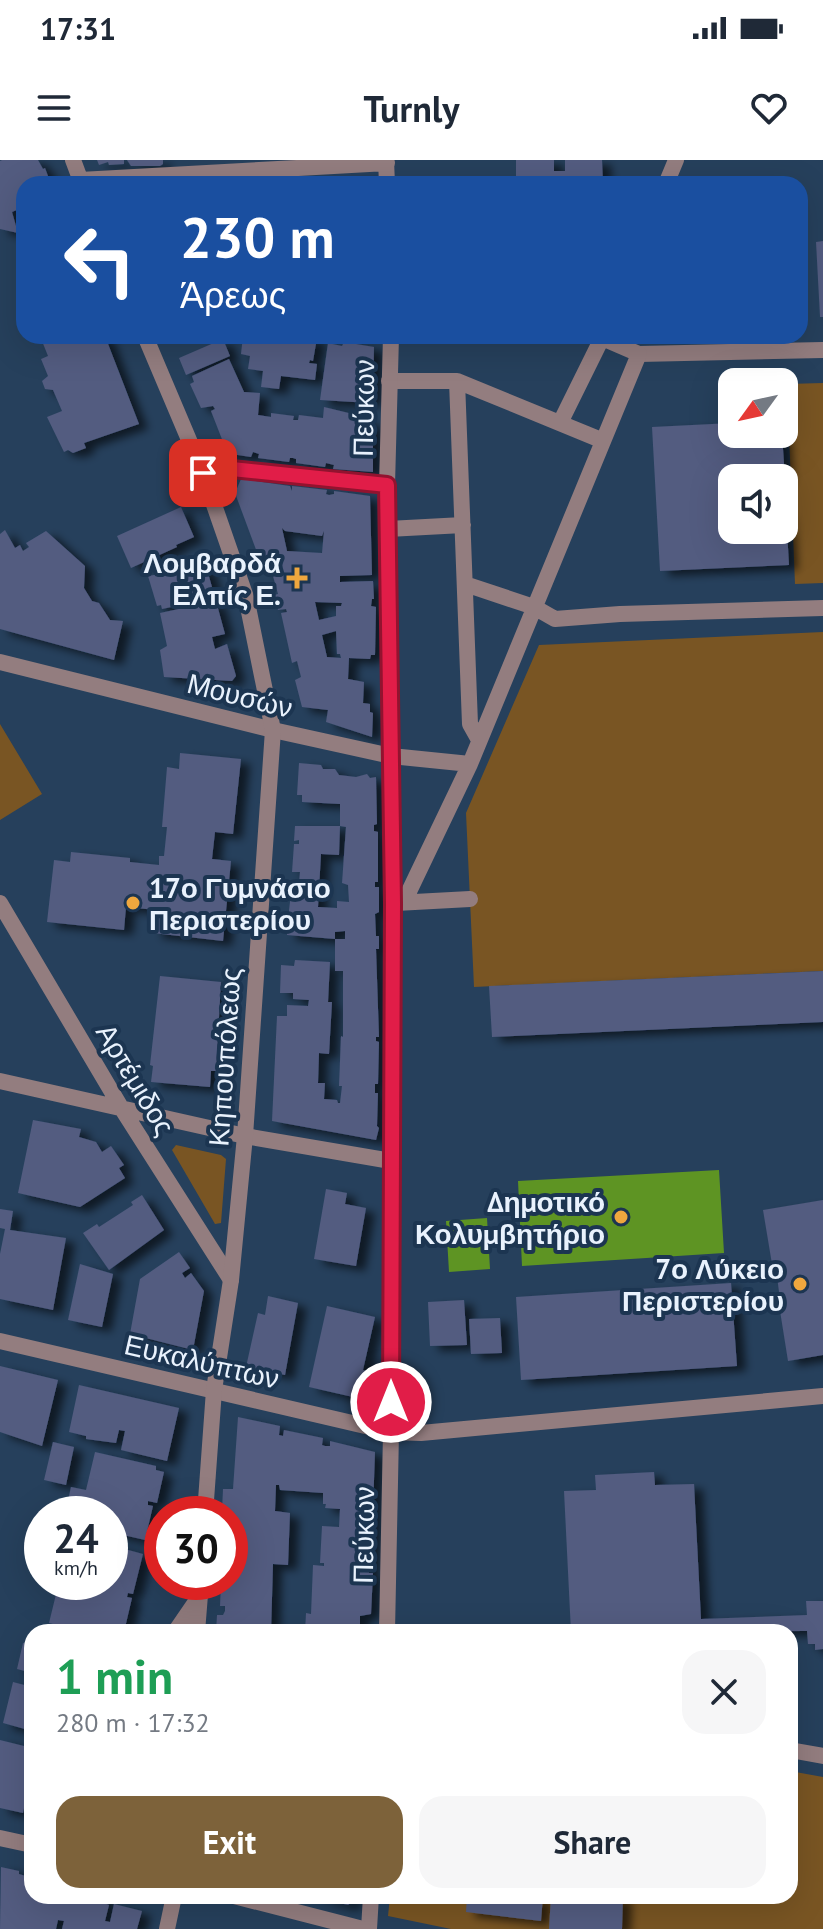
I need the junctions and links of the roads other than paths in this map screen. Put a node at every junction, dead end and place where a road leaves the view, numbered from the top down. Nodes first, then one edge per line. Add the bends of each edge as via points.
1 (386, 162) edge
2 (172, 176) edge
3 (148, 344) edge
4 (389, 344) edge
5 (599, 344) edge
6 (617, 344) edge
7 (823, 350) edge
8 (639, 354) junction
9 (389, 381) junction
10 (457, 381) junction
11 (560, 423) junction
12 (601, 440) junction
13 (203, 473) junction
14 (387, 485) junction
15 (463, 525) junction
16 (388, 529) junction
17 (465, 584) junction
18 (534, 607) junction
19 (823, 608) edge
20 (0, 662) edge
21 (273, 730) junction
22 (479, 740) junction
23 (391, 756) junction
24 (470, 764) junction
25 (470, 899) dead end
26 (0, 903) edge
27 (398, 903) junction
28 (0, 1081) edge
29 (122, 1109) junction
30 (245, 1136) junction
31 (391, 1161) junction
32 (231, 1280) junction
33 (0, 1341) edge
34 (214, 1390) junction
35 (823, 1396) edge
36 (391, 1432) junction
37 (206, 1496) edge
38 (194, 1600) edge
39 (199, 1600) edge
40 (180, 1624) edge
41 (198, 1624) edge
42 (387, 1624) edge
43 (798, 1751) edge
44 (823, 1756) edge
45 (0, 1838) edge
46 (24, 1843) edge
47 (172, 1904) edge
48 (265, 1904) edge
49 (371, 1904) edge
50 (167, 1929) edge
51 (363, 1929) edge
52 (369, 1929) edge

1 - 2 street
3 - 13 street, Κηπουπόλεως
4 - 9 street, Πεύκων
5 - 11 street
6 - 8 street
7 - 8 street
8 - 12 street
9 - 10 street
9 - 14 street, Πεύκων
10 - 11 street
10 - 15 street
11 - 12 street
12 - 18 street
13 - 14 street via 232,469
13 - 21 street, Κηπουπόλεως via 246,597
14 - 16 street, Πεύκων
15 - 16 street
15 - 17 street
16 - 23 street, Πεύκων
17 - 18 street
17 - 22 street via 470,724
18 - 19 street via 555,619
18 - 22 street
20 - 21 street, Μουσών
21 - 23 street, Μουσών
21 - 30 street, Κηπουπόλεως
22 - 24 street
23 - 24 street, Μουσών
23 - 27 street, Πεύκων
24 - 27 street
25 - 27 street
26 - 29 street, Αρτέμιδος
27 - 31 street, Πεύκων
28 - 29 street
29 - 30 street
29 - 32 street, Αρτέμιδος
30 - 31 street
30 - 32 street, Κηπουπόλεως
31 - 36 street, Πεύκων
32 - 34 street, Κηπουπόλεως
33 - 34 street, Ευκαλύπτων
34 - 36 street, Ευκαλύπτων
34 - 37 street, Κηπουπόλεως
35 - 36 street, Ευκαλύπτων
36 - 42 street, Πεύκων
38 - 40 street
39 - 41 street
43 - 44 street
45 - 46 street
47 - 50 street
48 - 51 street
49 - 52 street

